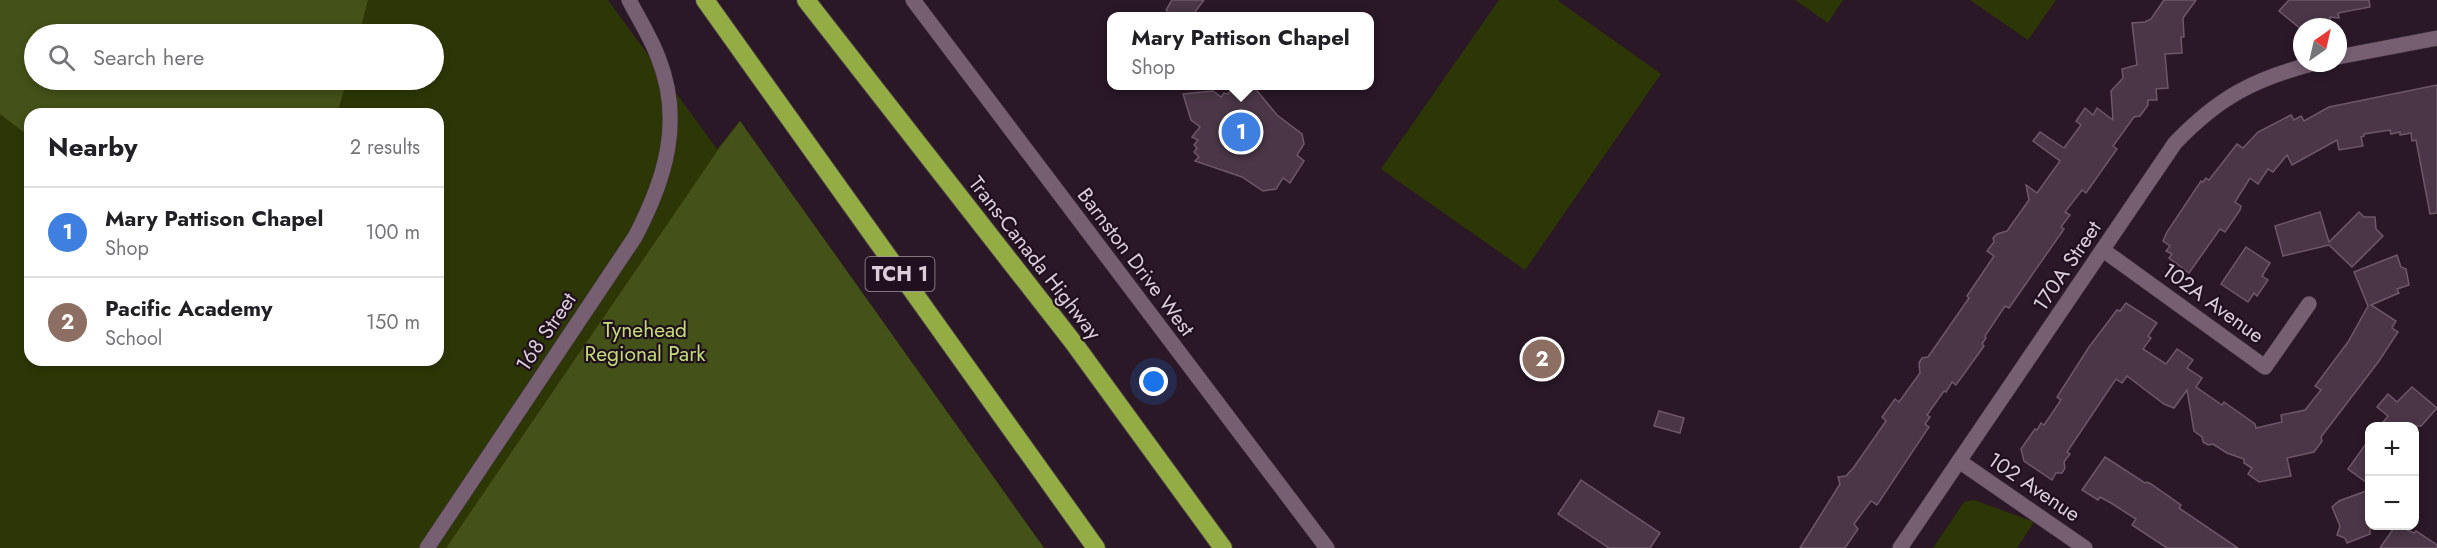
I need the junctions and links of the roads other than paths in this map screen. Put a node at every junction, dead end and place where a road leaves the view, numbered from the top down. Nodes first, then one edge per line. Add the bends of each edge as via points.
1 (630, 0) edge
2 (705, 0) edge
3 (806, 0) edge
4 (913, 0) edge
5 (2437, 38) edge
6 (2347, 55) edge
7 (2293, 69) edge
8 (2103, 250) junction
9 (2309, 304) dead end
10 (1959, 461) junction
11 (427, 548) edge
12 (1096, 548) edge
13 (1223, 548) edge
14 (1327, 548) edge
15 (1900, 548) edge
16 (2085, 548) edge

1 - 11 street, 168 Street via 659,58 669,95 671,126 654,201 635,237
2 - 12 highway, TCH 1
3 - 13 highway, Trans-Canada Highway via 1065,333
4 - 14 street, Barnston Drive West
5 - 6 street
7 - 8 street, 170A Street via 2248,85 2218,102 2191,126 2175,143
8 - 9 street, 102A Avenue via 2265,367
8 - 10 street, 170A Street
10 - 15 street, 170A Street
10 - 16 street, 102 Avenue

